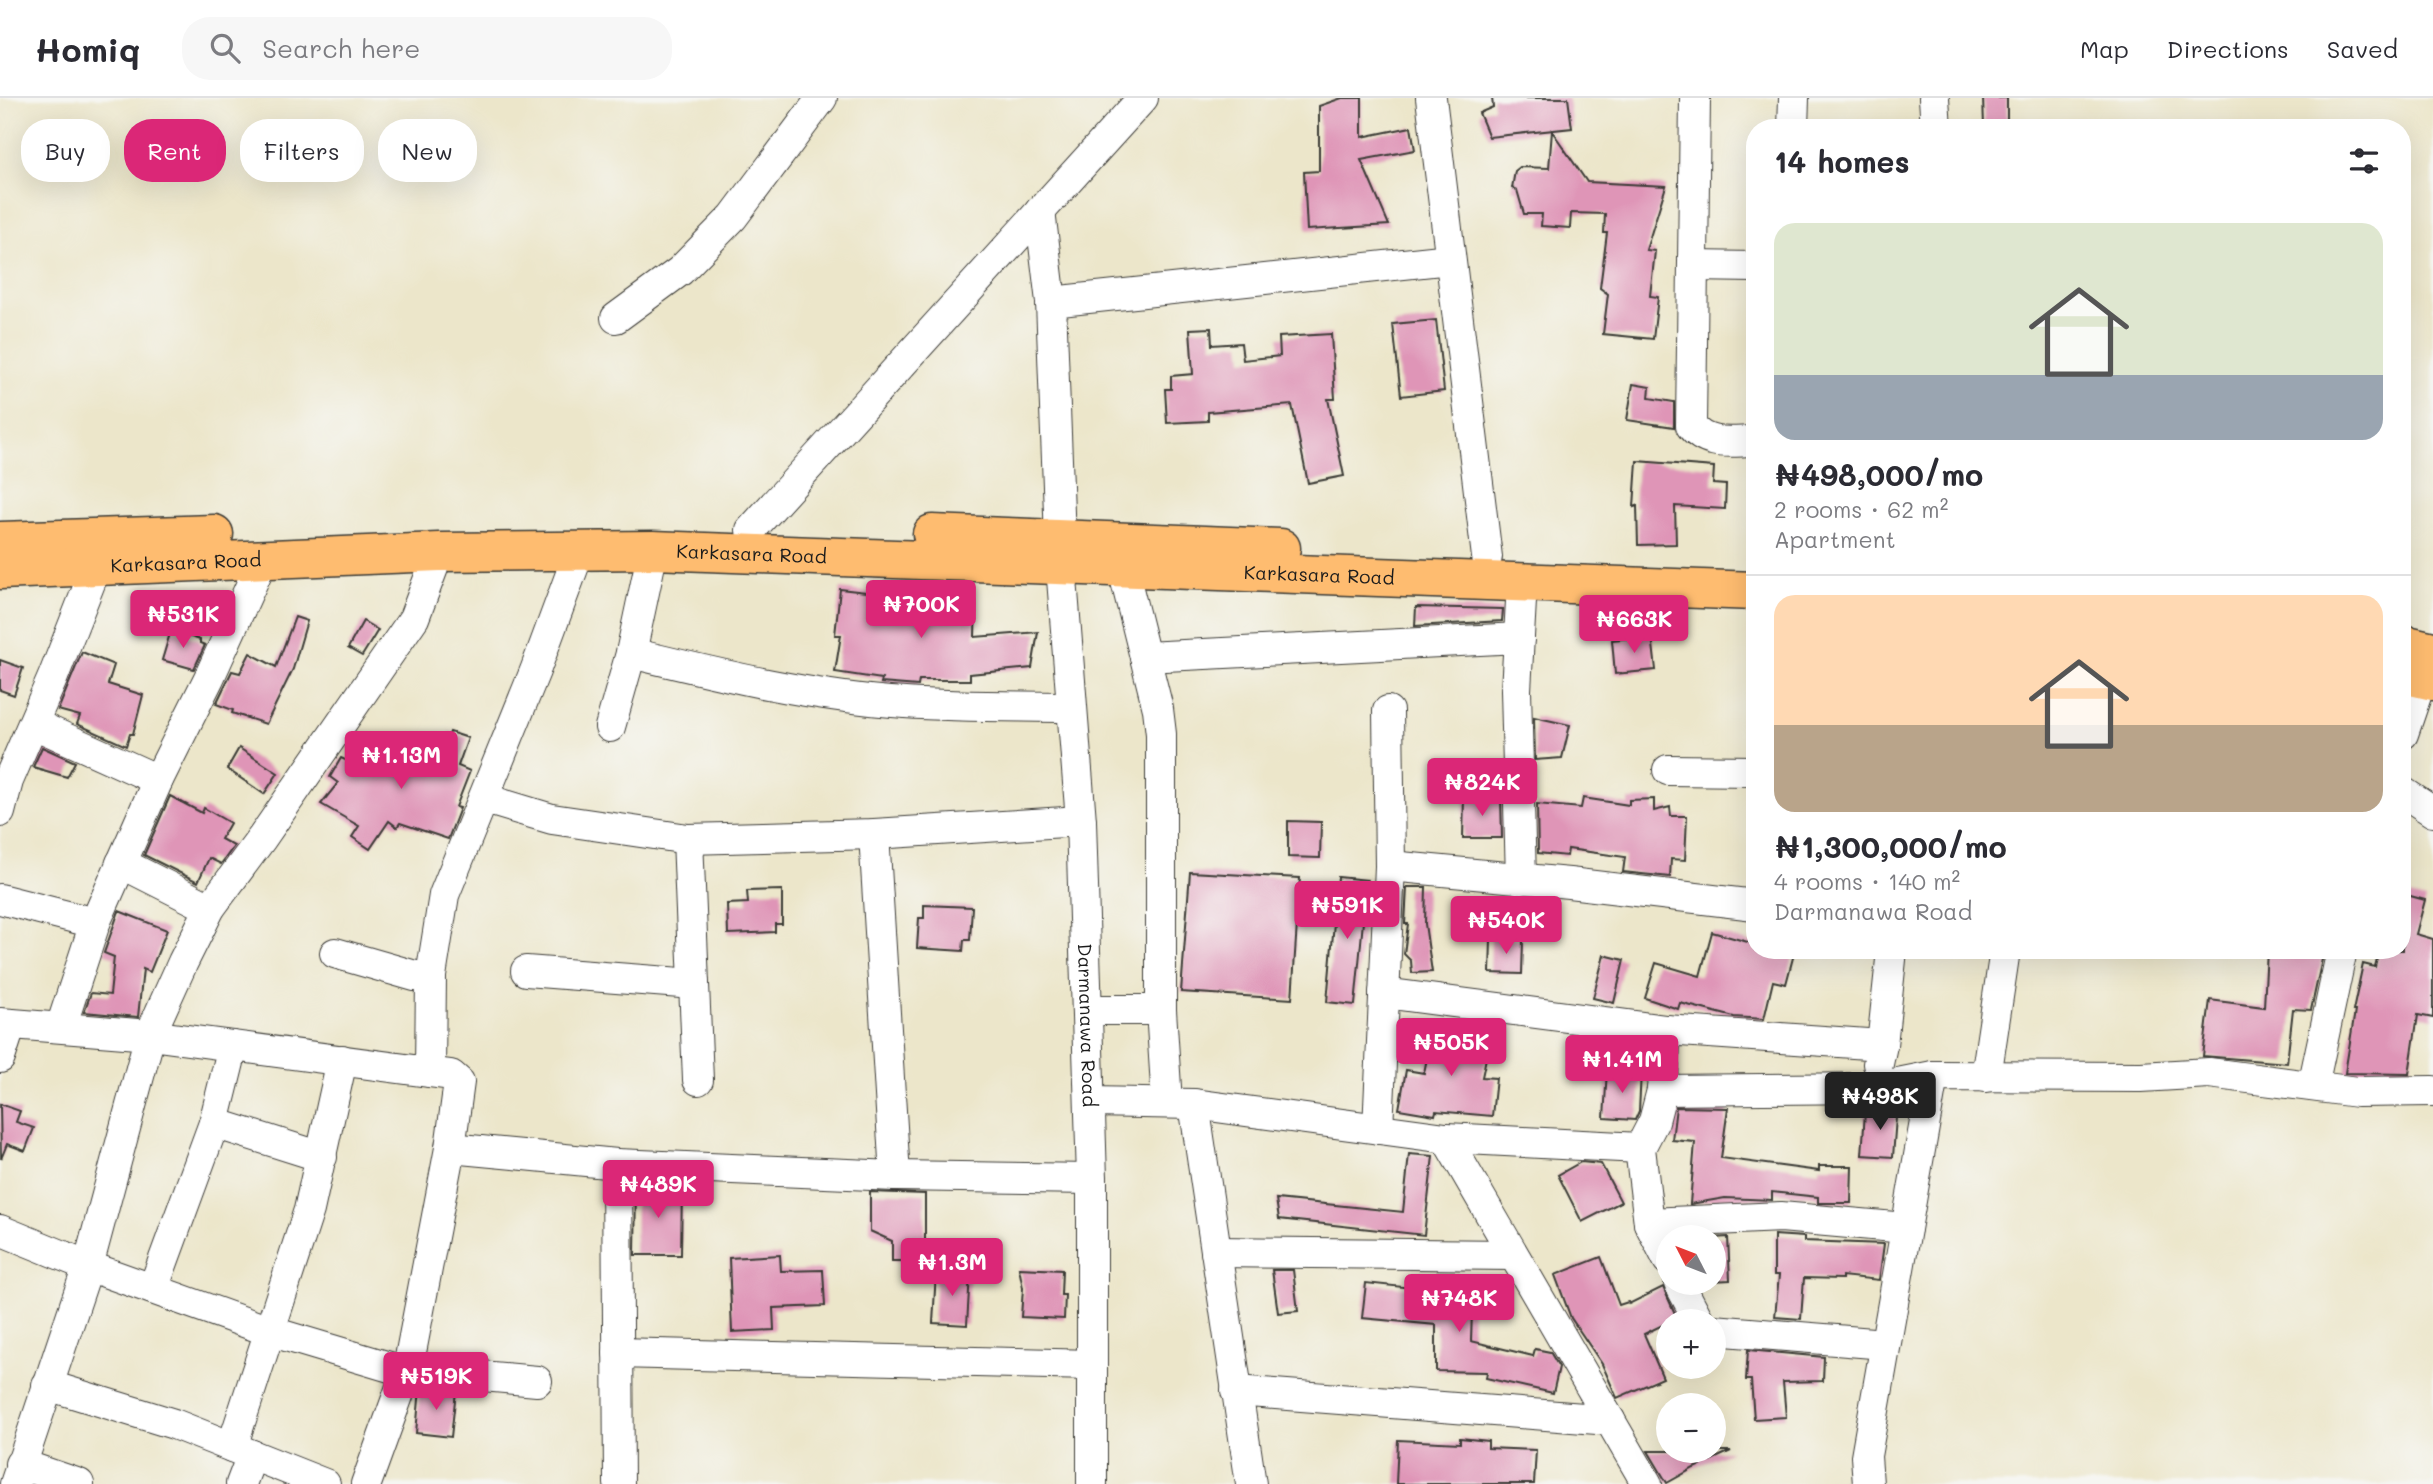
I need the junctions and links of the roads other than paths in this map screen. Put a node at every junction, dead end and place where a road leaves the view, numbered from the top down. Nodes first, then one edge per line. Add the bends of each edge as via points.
1 (822, 98) edge
2 (1143, 98) edge
3 (1431, 98) edge
4 (1695, 98) edge
5 (1794, 98) edge
6 (1934, 98) edge
7 (1793, 119) edge
8 (1935, 119) edge
9 (1040, 211) junction
10 (1450, 259) junction
11 (1693, 266) junction
12 (1746, 267) edge
13 (1051, 302) junction
14 (616, 318) dead end
15 (1746, 441) edge
16 (751, 530) junction
17 (0, 541) edge
18 (653, 550) junction
19 (439, 552) junction
20 (579, 552) junction
21 (1060, 552) junction
22 (1487, 557) junction
23 (263, 558) junction
24 (97, 565) junction
25 (1746, 566) edge
26 (1123, 569) junction
27 (0, 570) edge
28 (1522, 583) junction
29 (1746, 591) edge
30 (1519, 638) junction
31 (631, 653) junction
32 (2411, 655) edge
33 (1145, 657) junction
34 (2423, 671) edge
35 (1071, 707) junction
36 (2411, 709) edge
37 (1388, 712) dead end
38 (34, 724) junction
39 (610, 727) dead end
40 (1668, 770) dead end
41 (1746, 771) edge
42 (158, 780) junction
43 (2411, 797) edge
44 (485, 799) junction
45 (0, 812) edge
46 (2433, 812) edge
47 (1081, 821) junction
48 (874, 834) junction
49 (688, 839) junction
50 (121, 863) junction
51 (1390, 866) junction
52 (1521, 880) junction
53 (0, 899) edge
54 (1746, 904) edge
55 (210, 908) junction
56 (95, 923) junction
57 (335, 953) dead end
58 (1891, 959) edge
59 (2003, 959) edge
60 (2340, 959) edge
61 (526, 971) dead end
62 (432, 976) junction
63 (694, 984) junction
64 (1384, 993) junction
65 (1088, 1010) junction
66 (1161, 1010) junction
67 (6, 1024) edge
68 (61, 1027) junction
69 (1666, 1030) junction
70 (150, 1035) junction
71 (1882, 1045) junction
72 (233, 1046) junction
73 (0, 1058) edge
74 (342, 1060) junction
75 (430, 1072) junction
76 (1933, 1076) junction
77 (1986, 1077) junction
78 (698, 1080) dead end
79 (2313, 1086) junction
80 (1873, 1088) junction
81 (1662, 1090) junction
82 (2433, 1091) edge
83 (1091, 1102) junction
84 (1181, 1104) junction
85 (214, 1123) junction
86 (1378, 1129) junction
87 (1446, 1138) junction
88 (450, 1148) junction
89 (1640, 1148) junction
90 (322, 1157) junction
91 (617, 1164) junction
92 (895, 1176) junction
93 (1092, 1179) junction
94 (1649, 1223) junction
95 (1906, 1228) junction
96 (0, 1230) edge
97 (1656, 1237) edge
98 (1216, 1252) junction
99 (1513, 1255) junction
100 (88, 1266) junction
101 (153, 1289) junction
102 (269, 1331) junction
103 (1726, 1331) edge
104 (1885, 1344) junction
105 (618, 1353) junction
106 (1092, 1365) junction
107 (408, 1368) junction
108 (537, 1381) dead end
109 (47, 1385) junction
110 (1236, 1391) junction
111 (1610, 1420) junction
112 (242, 1451) junction
113 (18, 1474) edge
114 (79, 1484) edge
115 (241, 1484) edge
116 (326, 1484) edge
117 (366, 1484) edge
118 (619, 1484) edge
119 (1092, 1484) edge
120 (1251, 1484) edge
121 (1647, 1484) edge
122 (1868, 1484) edge

1 - 14 street via 733,217 680,271
2 - 9 street
3 - 10 street
4 - 11 street
5 - 7 street
6 - 8 street
9 - 13 street, Darmanawa Road
9 - 16 street
10 - 13 street
10 - 22 street
11 - 12 street
11 - 15 street via 1691,426 1708,441
13 - 21 street, Darmanawa Road
16 - 17 main road, Karkasara Road via 536,526
16 - 21 main road, Karkasara Road
18 - 20 main road, Karkasara Road
18 - 21 main road, Karkasara Road
18 - 31 street
19 - 20 main road, Karkasara Road
19 - 23 main road, Karkasara Road
19 - 55 street via 414,618
20 - 44 street
21 - 22 main road, Karkasara Road
21 - 26 main road, Karkasara Road
21 - 35 street, Darmanawa Road
22 - 25 main road, Karkasara Road
23 - 24 main road, Karkasara Road
23 - 42 street
24 - 27 main road, Karkasara Road
24 - 38 street
26 - 28 main road, Karkasara Road
26 - 33 street
28 - 29 main road, Karkasara Road
28 - 30 street
30 - 33 street
30 - 52 street
31 - 35 street via 754,683 861,699
31 - 39 street
32 - 34 main road
33 - 66 street via 1161,734
34 - 36 street
35 - 47 street, Darmanawa Road
37 - 51 street
38 - 42 street
38 - 45 street
40 - 41 street
42 - 50 street
43 - 46 street
44 - 49 street via 552,819
44 - 62 street via 444,895
47 - 48 street
47 - 65 street, Darmanawa Road
48 - 49 street
48 - 92 street
49 - 63 street
50 - 55 street
50 - 56 street
51 - 52 street
51 - 64 street
52 - 54 street
53 - 56 street
55 - 70 street
56 - 68 street
57 - 62 street via 415,976
58 - 71 street
59 - 77 street
60 - 79 street
61 - 63 street
62 - 75 street
63 - 78 street
64 - 69 street
64 - 86 street
65 - 66 street
65 - 83 street, Darmanawa Road
66 - 84 street
67 - 68 street
67 - 73 street
68 - 70 street
69 - 71 street
69 - 81 street
70 - 72 street
70 - 100 street
71 - 80 street
72 - 74 street
72 - 85 street
74 - 75 street
74 - 90 street
75 - 88 street via 451,1074 459,1082
76 - 77 street
76 - 80 street
76 - 95 street
77 - 79 street via 2209,1073
79 - 82 street
80 - 81 street
81 - 89 street via 1654,1121
83 - 84 street
83 - 93 street, Darmanawa Road
84 - 86 street
84 - 98 street
85 - 90 street
85 - 101 street
86 - 87 street
87 - 89 street
87 - 99 street
88 - 91 street
88 - 107 street
89 - 94 street
90 - 102 street
91 - 92 street
91 - 105 street
92 - 93 street
93 - 106 street, Darmanawa Road
94 - 95 street via 1781,1217
94 - 97 street
95 - 104 street
96 - 100 street
98 - 99 street
98 - 110 street
99 - 111 street
100 - 101 street
100 - 109 street
101 - 102 street
102 - 107 street via 393,1368
102 - 112 street
103 - 104 street
104 - 122 street via 1866,1456
105 - 106 street
105 - 118 street
106 - 119 street, Darmanawa Road
107 - 108 street
107 - 117 street
109 - 112 street via 174,1424
109 - 113 street
110 - 111 street
110 - 120 street
111 - 121 street
112 - 115 street
112 - 116 street
113 - 114 street

